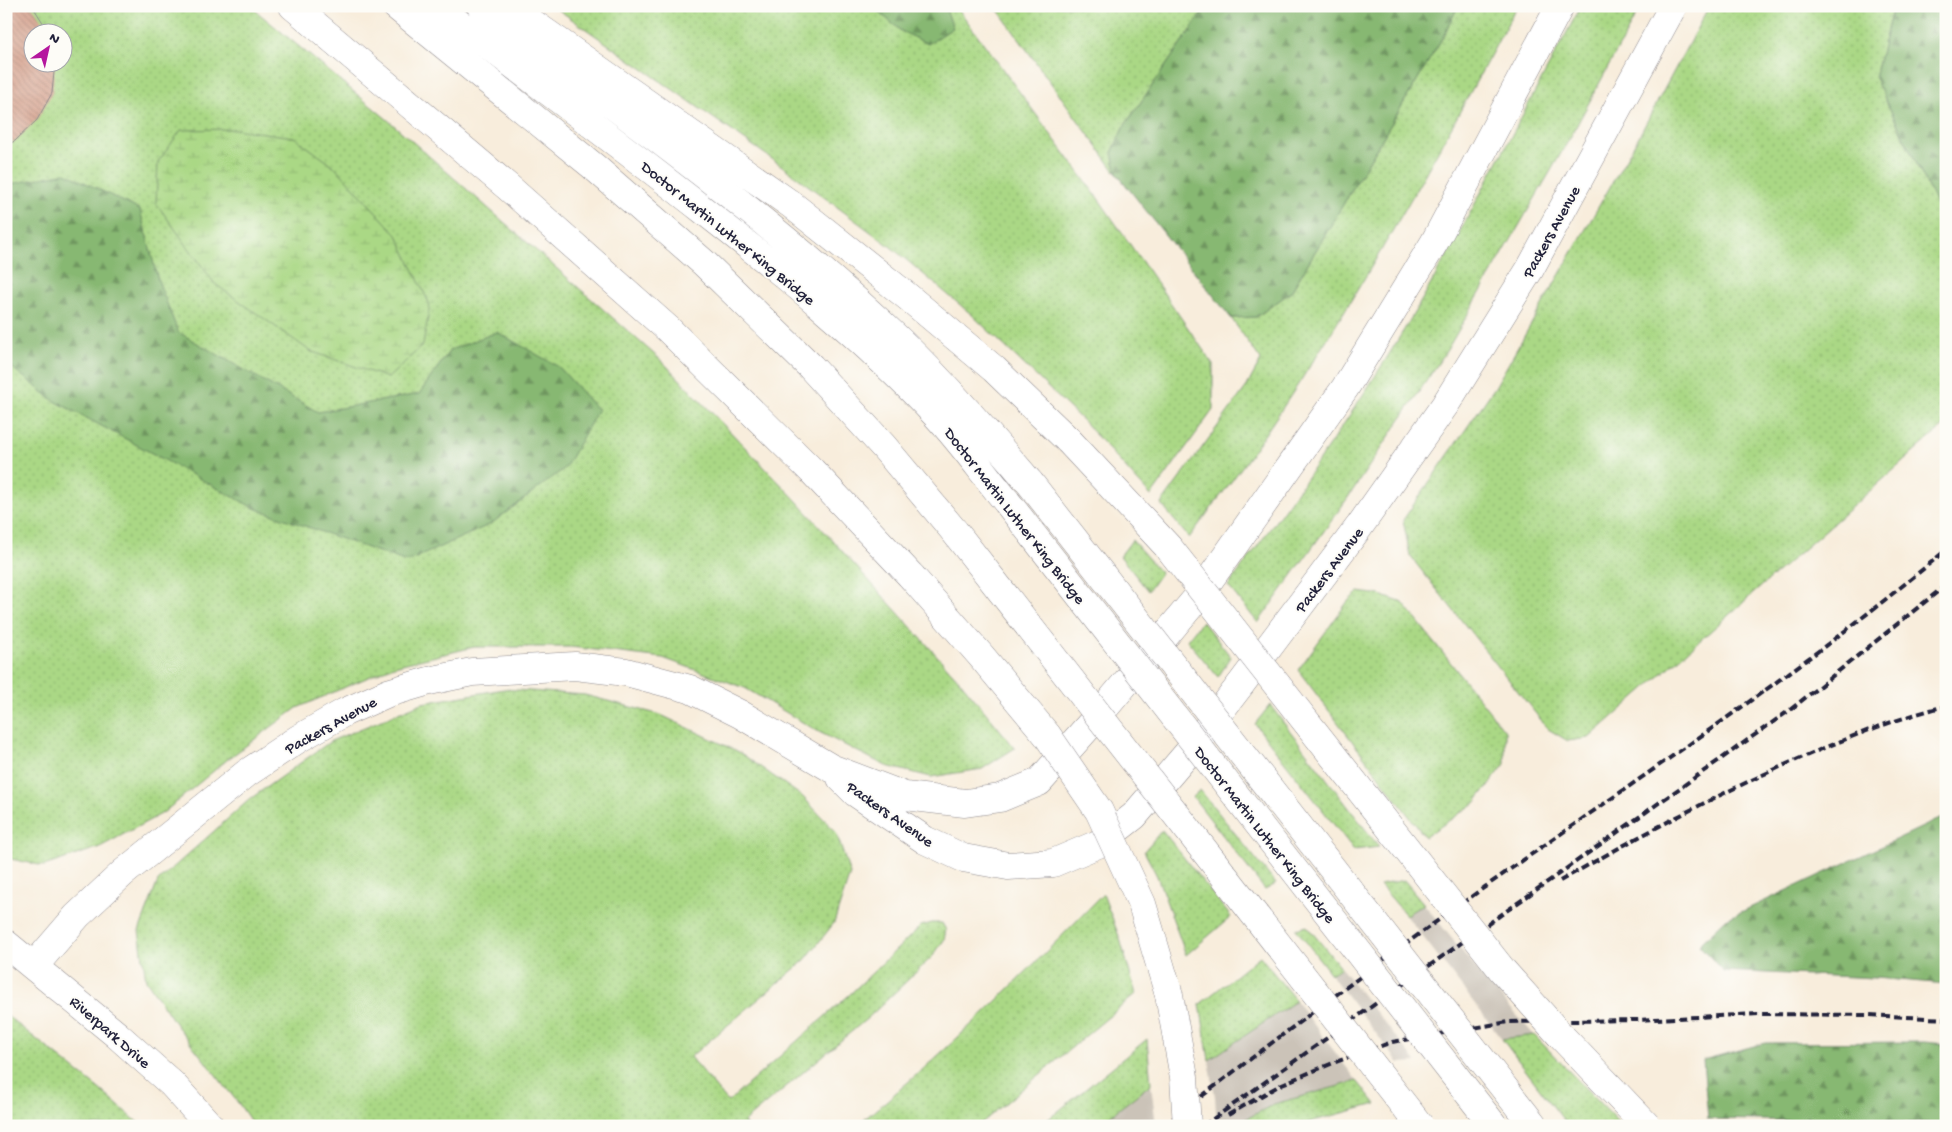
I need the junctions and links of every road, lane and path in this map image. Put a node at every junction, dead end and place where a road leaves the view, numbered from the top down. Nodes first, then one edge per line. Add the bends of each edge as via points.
1 (293, 6) edge
2 (396, 6) edge
3 (436, 6) edge
4 (481, 6) edge
5 (508, 6) edge
6 (1560, 6) edge
7 (1672, 6) edge
8 (831, 768) junction
9 (6, 944) edge
10 (34, 966) junction
11 (210, 1126) edge
12 (1187, 1126) edge
13 (1420, 1126) edge
14 (1494, 1126) edge
15 (1534, 1126) edge
16 (1647, 1126) edge

1 - 12 main road, bridge via 508,187 668,329 812,471 912,577 1047,735 1099,811 1142,904 1169,995 1184,1077
2 - 13 main road, bridge via 593,166 704,263 811,367 955,532
3 - 14 main road, Doctor Martin Luther King Bridge, bridge via 749,246 868,347 938,417
4 - 15 main road, Doctor Martin Luther King Bridge, bridge via 818,268 900,341 960,402 1030,483
5 - 16 main road, bridge via 792,205 994,369 1069,441 1169,548 1504,972
6 - 8 main road, Packers Avenue via 1434,243 1345,388 1196,599 1039,782 1000,798 965,803 905,796
7 - 8 main road, Packers Avenue via 1530,268 1445,405 1359,527 1241,684 1134,816 1098,844 1052,863 1008,866 963,858 925,840 856,793
8 - 10 main road, Packers Avenue via 748,718 690,689 626,672 575,666 522,668 472,672 429,681 388,693 345,712 298,738 247,774 123,873 77,916
9 - 10 main road, Riverpark Drive
10 - 11 main road, Riverpark Drive via 158,1072

